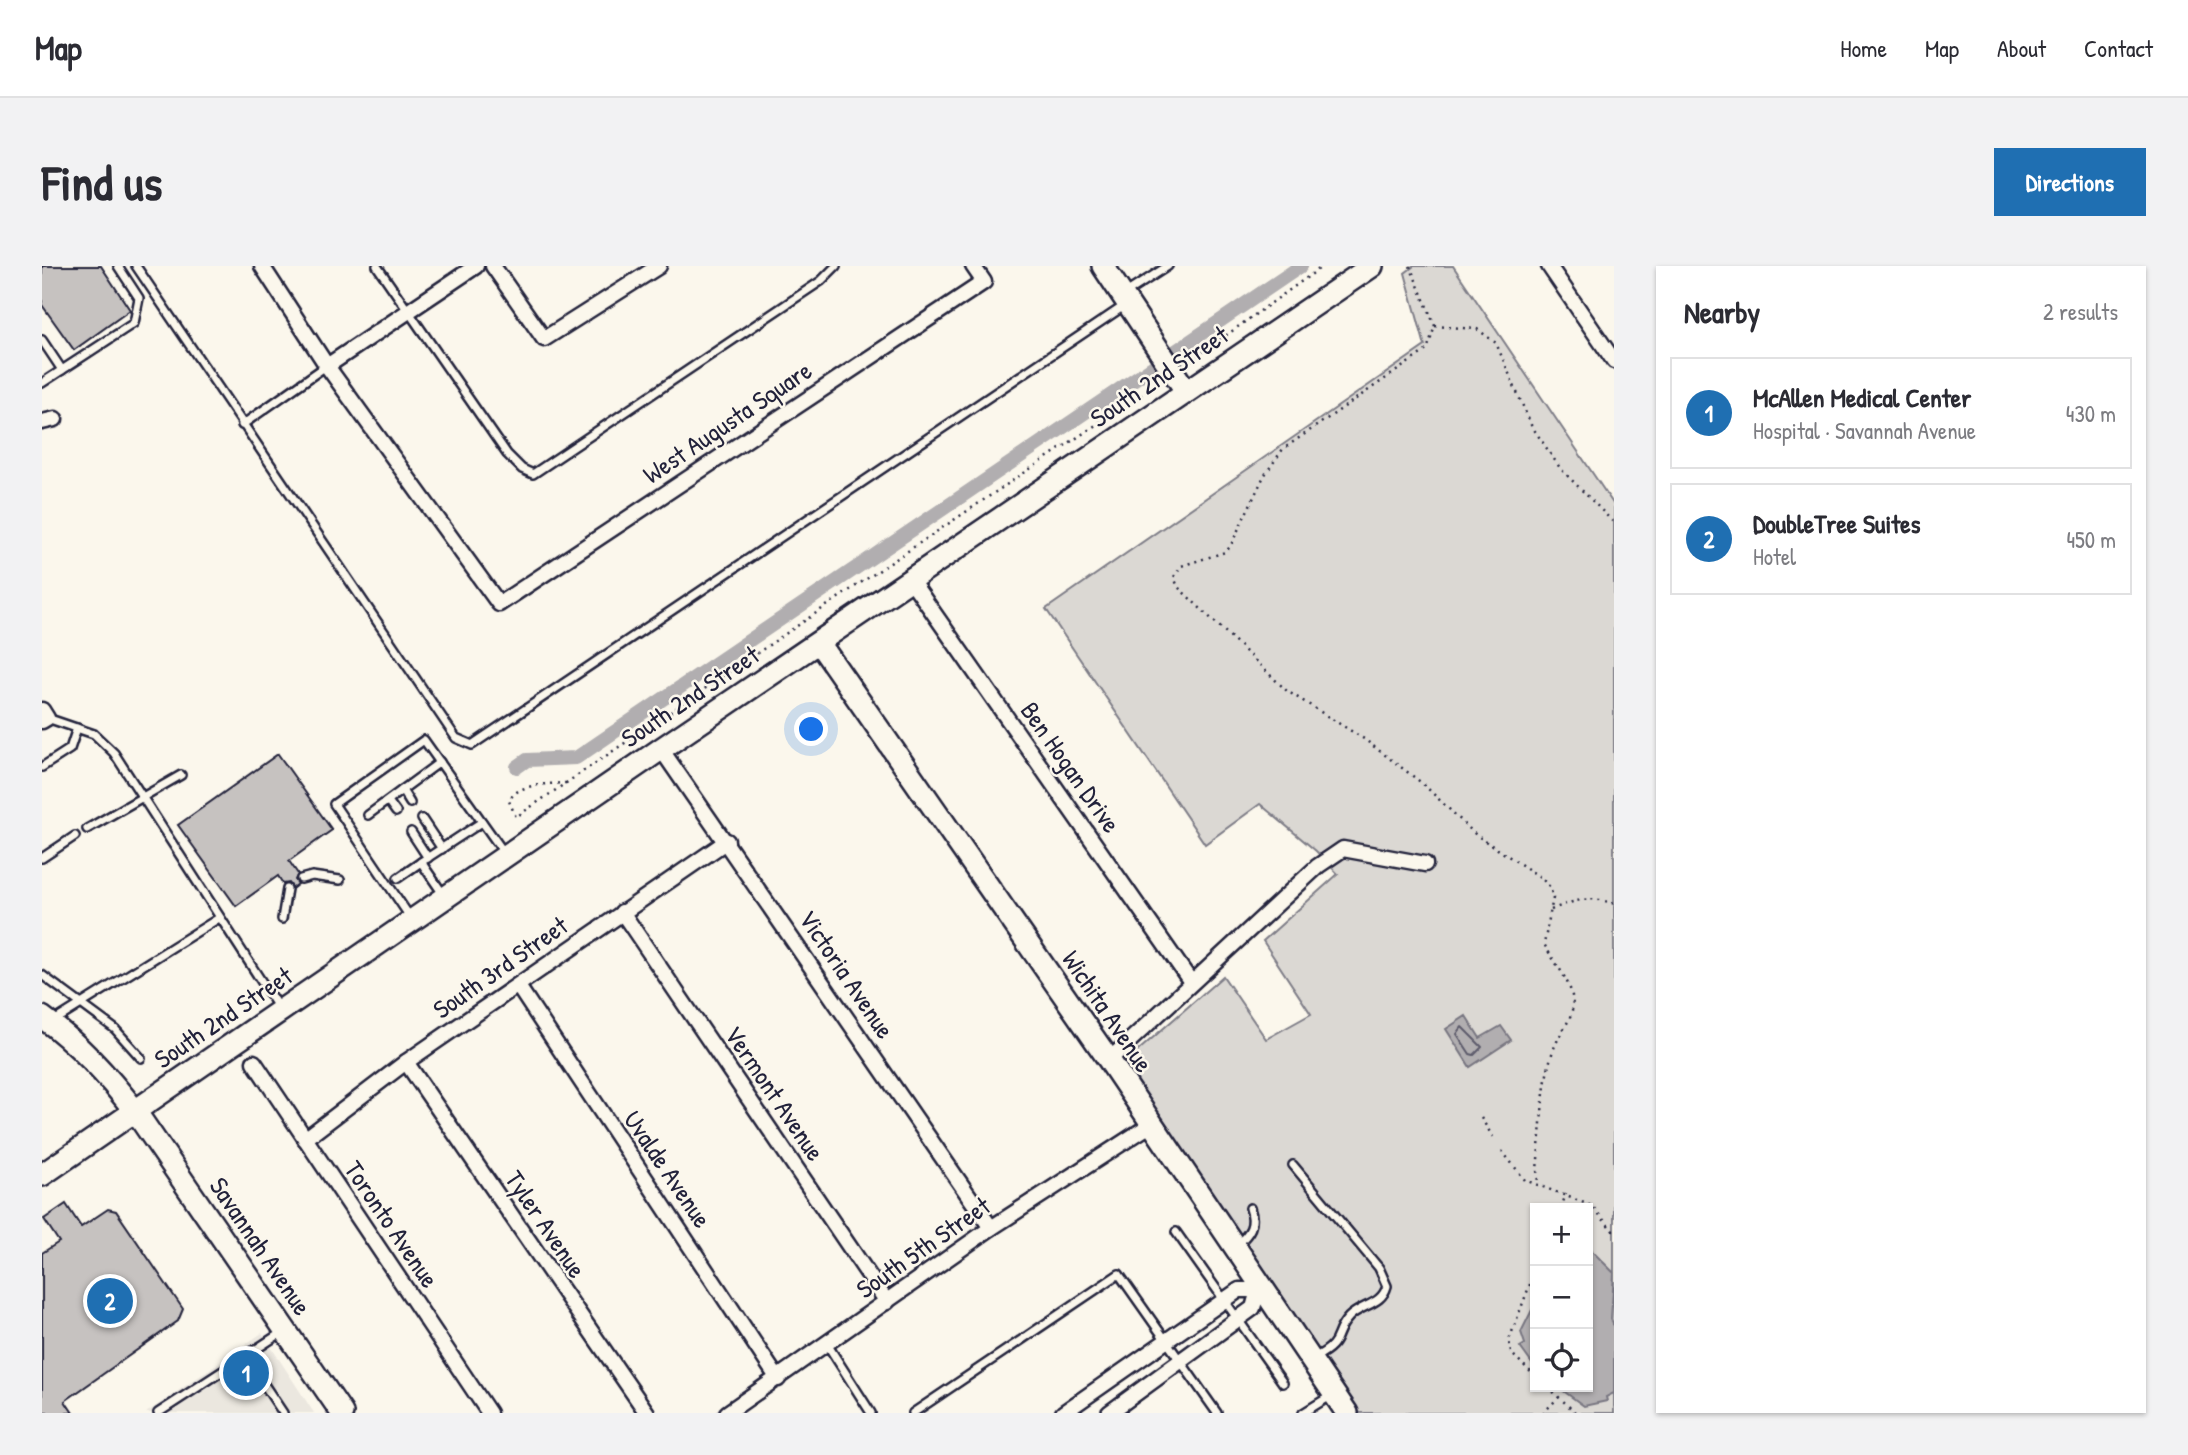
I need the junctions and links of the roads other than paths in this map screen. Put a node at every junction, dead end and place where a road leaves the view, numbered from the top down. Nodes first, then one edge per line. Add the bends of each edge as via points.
1 (118, 266) edge
2 (135, 266) edge
3 (262, 266) edge
4 (377, 266) edge
5 (476, 266) edge
6 (493, 266) edge
7 (659, 266) edge
8 (836, 266) edge
9 (973, 266) edge
10 (1103, 266) edge
11 (1168, 266) edge
12 (1373, 266) edge
13 (1549, 266) edge
14 (1125, 299) junction
15 (408, 312) junction
16 (42, 340) edge
17 (1613, 358) edge
18 (327, 366) junction
19 (62, 370) junction
20 (42, 383) edge
21 (1186, 391) junction
22 (242, 425) junction
23 (910, 579) junction
24 (819, 643) junction
25 (44, 716) edge
26 (77, 728) junction
27 (661, 749) junction
28 (440, 762) junction
29 (42, 767) edge
30 (181, 775) dead end
31 (402, 790) junction
32 (143, 797) junction
33 (388, 801) junction
34 (411, 803) dead end
35 (396, 812) dead end
36 (368, 815) dead end
37 (422, 819) dead end
38 (482, 822) junction
39 (87, 829) dead end
40 (411, 832) dead end
41 (75, 836) dead end
42 (727, 841) junction
43 (442, 849) junction
44 (506, 856) junction
45 (42, 859) edge
46 (425, 860) junction
47 (1425, 864) dead end
48 (398, 878) dead end
49 (301, 879) dead end
50 (340, 880) dead end
51 (287, 889) dead end
52 (446, 897) junction
53 (622, 912) junction
54 (219, 918) junction
55 (282, 919) dead end
56 (412, 920) junction
57 (42, 975) edge
58 (1192, 982) junction
59 (518, 986) junction
60 (84, 1003) junction
61 (281, 1011) junction
62 (45, 1020) edge
63 (141, 1058) dead end
64 (1109, 1060) junction
65 (254, 1062) dead end
66 (406, 1062) junction
67 (135, 1111) junction
68 (1150, 1125) junction
69 (305, 1139) junction
70 (1293, 1165) dead end
71 (42, 1175) edge
72 (1250, 1208) dead end
73 (991, 1228) junction
74 (1176, 1232) dead end
75 (1234, 1247) junction
76 (1224, 1301) junction
77 (887, 1302) junction
78 (1237, 1320) junction
79 (285, 1330) junction
80 (1168, 1340) junction
81 (827, 1345) junction
82 (245, 1356) junction
83 (1311, 1360) junction
84 (1182, 1362) junction
85 (778, 1379) junction
86 (1283, 1383) dead end
87 (1334, 1394) junction
88 (158, 1413) edge
89 (283, 1413) edge
90 (342, 1413) edge
91 (489, 1413) edge
92 (647, 1413) edge
93 (727, 1413) edge
94 (871, 1413) edge
95 (913, 1413) edge
96 (1062, 1413) edge
97 (1109, 1413) edge
98 (1217, 1413) edge
99 (1303, 1413) edge
100 (1347, 1413) edge

1 - 19 lane via 139,299 134,323
2 - 22 lane
3 - 18 street
4 - 15 lane
5 - 15 street
6 - 7 street via 544,339
8 - 15 lane via 821,281 533,474 507,454
9 - 18 street, West Augusta Square via 984,282 499,604
10 - 14 main road
11 - 14 lane
12 - 21 main road, South 2nd Street
13 - 17 street
14 - 21 main road
14 - 22 lane via 472,745 456,738
15 - 18 street
16 - 19 lane
18 - 22 lane
19 - 20 lane
21 - 23 main road, South 2nd Street
23 - 24 main road, South 2nd Street
23 - 58 street, Ben Hogan Drive
24 - 27 main road, South 2nd Street
24 - 64 main road, Wichita Avenue
25 - 26 lane
26 - 29 lane via 71,749
26 - 32 lane via 94,734 114,753
27 - 42 street, Victoria Avenue
27 - 44 main road, South 2nd Street
28 - 31 lane
28 - 38 lane
28 - 56 lane via 424,740 334,804
30 - 32 lane
31 - 33 lane
31 - 34 lane
32 - 39 lane
32 - 54 lane
33 - 35 lane
33 - 36 lane
37 - 43 lane
38 - 43 lane
38 - 44 lane
40 - 46 lane
41 - 45 lane
42 - 53 street, South 3rd Street
42 - 73 street, Victoria Avenue
43 - 46 lane
44 - 52 main road, South 2nd Street
46 - 48 lane
46 - 52 lane
47 - 58 street via 1343,849 1318,866
49 - 50 lane
51 - 55 lane
52 - 56 main road, South 2nd Street
53 - 59 street, South 3rd Street
53 - 77 street, Vermont Avenue
54 - 60 lane
54 - 61 lane
56 - 61 main road, South 2nd Street
57 - 60 lane
58 - 64 street
59 - 66 street, South 3rd Street
59 - 85 street, Uvalde Avenue
60 - 62 lane
60 - 63 lane
61 - 67 main road, South 2nd Street
62 - 67 main road, Savannah Avenue via 104,1071
64 - 68 main road, Wichita Avenue
65 - 69 street, Toronto Avenue
66 - 69 street, South 3rd Street
66 - 92 street, Tyler Avenue
67 - 71 main road, South 2nd Street
67 - 79 main road, Savannah Avenue
68 - 73 street, South 5th Street
68 - 75 main road, Wichita Avenue
69 - 91 street, Toronto Avenue
70 - 83 lane via 1380,1268 1387,1286 1380,1300 1348,1318 1335,1345
72 - 75 lane via 1251,1232
73 - 77 street, South 5th Street
74 - 76 lane
75 - 83 main road, Wichita Avenue
76 - 78 lane
76 - 78 street via 1239,1290 1258,1290 1253,1308
76 - 80 street
77 - 81 street, South 5th Street
78 - 84 street
78 - 86 lane
79 - 82 lane
79 - 90 main road, Savannah Avenue
80 - 84 lane
80 - 95 lane via 1119,1274
80 - 96 street
81 - 85 street, South 5th Street
81 - 94 lane
82 - 88 lane
82 - 89 lane
83 - 87 main road, Wichita Avenue
84 - 97 street
84 - 98 lane
85 - 93 street, South 5th Street
87 - 99 lane
87 - 100 main road, Wichita Avenue

